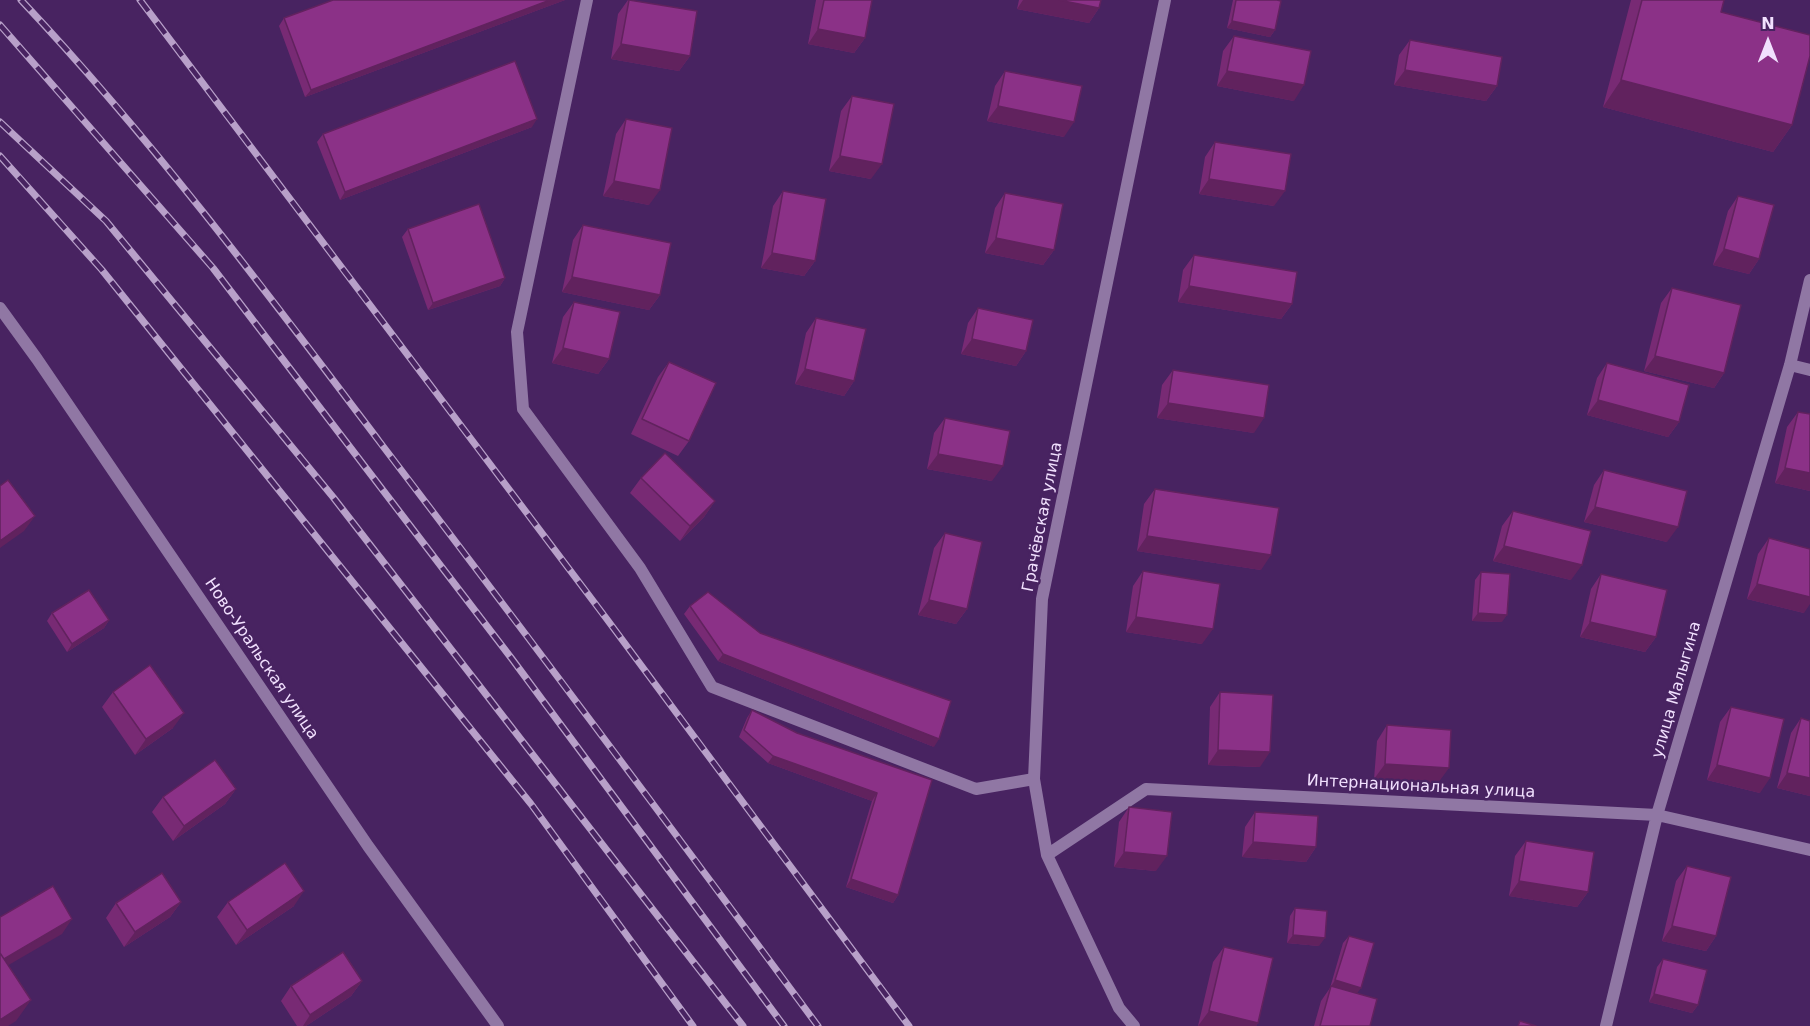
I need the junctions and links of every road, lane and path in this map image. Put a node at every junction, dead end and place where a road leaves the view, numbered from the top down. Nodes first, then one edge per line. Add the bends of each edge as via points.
1 (587, 0) edge
2 (1166, 0) edge
3 (1810, 280) edge
4 (0, 308) edge
5 (1790, 365) junction
6 (1810, 370) edge
7 (1034, 779) junction
8 (1658, 815) junction
9 (1810, 850) edge
10 (1047, 855) junction
11 (498, 1026) edge
12 (1134, 1026) edge
13 (1606, 1026) edge

1 - 7 street via 517,332 523,409 640,568 712,687 976,789
2 - 7 street, Грачёвская улица via 1042,599
3 - 5 street, улица Малыгина
4 - 11 street, Ново-Уральская улица via 368,846
5 - 6 street
5 - 8 street, улица Малыгина
7 - 10 street, Грачёвская улица
8 - 9 street, Интернациональная улица
8 - 10 street, Интернациональная улица via 1146,789
8 - 13 street, улица Малыгина
10 - 12 street, Грачёвская улица via 1119,1008

